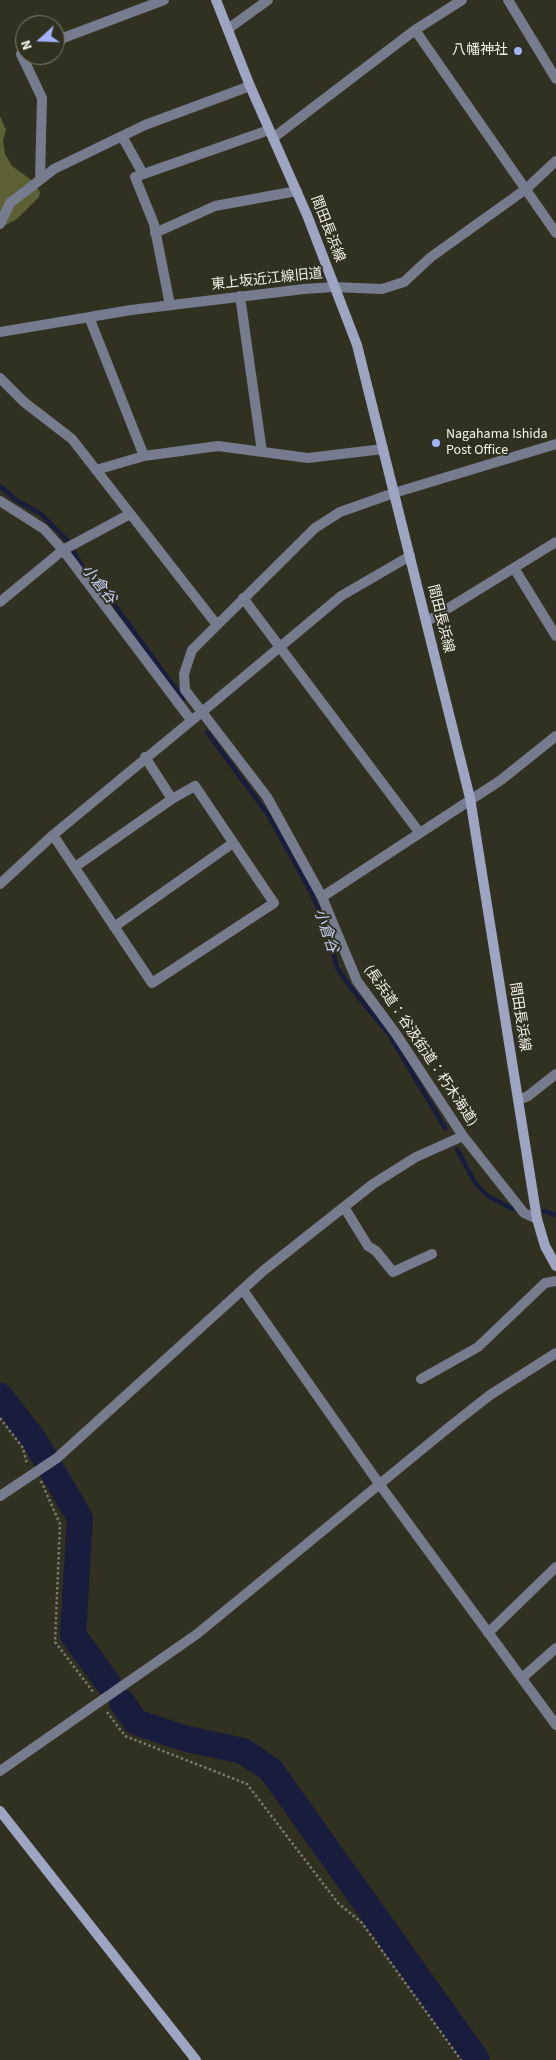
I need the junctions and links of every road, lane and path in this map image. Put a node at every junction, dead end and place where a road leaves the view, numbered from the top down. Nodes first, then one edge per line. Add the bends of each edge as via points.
1 (164, 0) edge
2 (216, 0) edge
3 (268, 0) edge
4 (462, 0) edge
5 (508, 0) edge
6 (228, 29) junction
7 (415, 30) junction
8 (65, 37) edge
9 (26, 65) edge
10 (556, 79) edge
11 (250, 86) junction
12 (271, 134) junction
13 (122, 136) junction
14 (556, 161) edge
15 (144, 174) junction
16 (40, 179) junction
17 (526, 189) junction
18 (297, 191) junction
19 (0, 224) edge
20 (156, 233) junction
21 (556, 233) edge
22 (334, 287) junction
23 (240, 296) junction
24 (170, 305) junction
25 (89, 316) junction
26 (0, 332) edge
27 (0, 378) edge
28 (556, 444) edge
29 (383, 449) junction
30 (262, 452) junction
31 (144, 456) junction
32 (96, 470) junction
33 (394, 493) junction
34 (0, 501) edge
35 (130, 514) junction
36 (556, 542) edge
37 (63, 550) junction
38 (410, 556) junction
39 (514, 568) junction
40 (243, 598) junction
41 (0, 602) edge
42 (426, 622) junction
43 (217, 625) junction
44 (556, 636) edge
45 (280, 648) junction
46 (202, 712) junction
47 (191, 720) junction
48 (556, 736) edge
49 (145, 757) junction
50 (172, 798) junction
51 (470, 798) junction
52 (419, 832) junction
53 (53, 835) junction
54 (233, 842) junction
55 (75, 867) junction
56 (0, 884) edge
57 (322, 897) junction
58 (114, 927) junction
59 (556, 1074) edge
60 (518, 1100) junction
61 (463, 1136) junction
62 (344, 1207) junction
63 (536, 1219) junction
64 (432, 1254) dead end
65 (556, 1266) edge
66 (556, 1281) edge
67 (243, 1290) junction
68 (556, 1353) edge
69 (421, 1379) dead end
70 (0, 1418) edge
71 (36, 1473) junction
72 (380, 1485) junction
73 (0, 1496) edge
74 (556, 1567) edge
75 (488, 1633) junction
76 (556, 1648) edge
77 (522, 1678) junction
78 (101, 1703) junction
79 (556, 1725) edge
80 (0, 1771) edge
81 (0, 1811) edge
82 (196, 2060) edge
83 (461, 2060) edge

1 - 8 street
2 - 6 main road, 間田長浜線
3 - 6 street
4 - 7 street
5 - 10 street
6 - 11 main road, 間田長浜線
7 - 12 street
7 - 17 street
9 - 16 street via 42,98
11 - 12 main road, 間田長浜線
11 - 13 street
12 - 15 street
12 - 18 main road, 間田長浜線
13 - 15 street
13 - 16 street
14 - 17 street, 東上坂近江線旧道
15 - 20 street via 136,177
16 - 19 street via 10,202
17 - 21 street
17 - 22 street, 東上坂近江線旧道 via 431,258 404,282 382,289
18 - 20 street via 215,206
18 - 22 main road, 間田長浜線
20 - 24 street
22 - 23 street, 東上坂近江線旧道
22 - 29 main road, 間田長浜線 via 357,345
23 - 24 street, 東上坂近江線旧道
23 - 30 street
24 - 25 street, 東上坂近江線旧道
25 - 26 street, 東上坂近江線旧道
25 - 31 street
27 - 32 street via 24,402 72,439
28 - 33 street, (長浜道：谷汲街道：朽木海道)
29 - 30 street via 308,458
29 - 33 main road, 間田長浜線
30 - 31 street via 218,446
31 - 32 street
32 - 35 street
33 - 38 main road, 間田長浜線
33 - 40 street, (長浜道：谷汲街道：朽木海道) via 340,512 315,528
34 - 37 street via 44,529
35 - 37 street
35 - 43 street
36 - 39 street
37 - 41 street
37 - 47 street
38 - 42 main road, 間田長浜線
38 - 45 street via 341,596
39 - 42 street
39 - 44 street
40 - 43 street, (長浜道：谷汲街道：朽木海道)
40 - 45 street
42 - 51 main road, 間田長浜線
43 - 46 street, (長浜道：谷汲街道：朽木海道) via 192,650 184,674 185,690
45 - 46 street
45 - 52 street
46 - 47 street
46 - 57 street, (長浜道：谷汲街道：朽木海道) via 267,797
47 - 49 street
48 - 51 street via 501,780
49 - 50 street
49 - 53 street
50 - 54 street via 196,786
50 - 55 street
51 - 52 street
51 - 60 main road, 間田長浜線
52 - 57 street
53 - 55 street
53 - 56 street
54 - 58 street
54 - 58 street via 274,903 152,983
55 - 58 street
57 - 61 street, (長浜道：谷汲街道：朽木海道) via 357,981
59 - 60 street
60 - 63 main road, 間田長浜線
61 - 62 street via 416,1156
61 - 63 street, (長浜道：谷汲街道：朽木海道) via 524,1213
62 - 64 street via 368,1246 393,1272
62 - 67 street
63 - 65 main road, 間田長浜線
66 - 69 street via 545,1283 478,1347
67 - 71 street via 57,1458
67 - 72 street
68 - 72 street via 490,1395
70 - 71 path via 23,1448
71 - 73 street
71 - 78 path via 60,1524 55,1642
72 - 75 street
72 - 78 street via 197,1634
74 - 75 street
75 - 77 street
76 - 77 street
77 - 79 street
78 - 80 street
78 - 83 path via 125,1736 246,1784 338,1904 362,1923
81 - 82 main road

